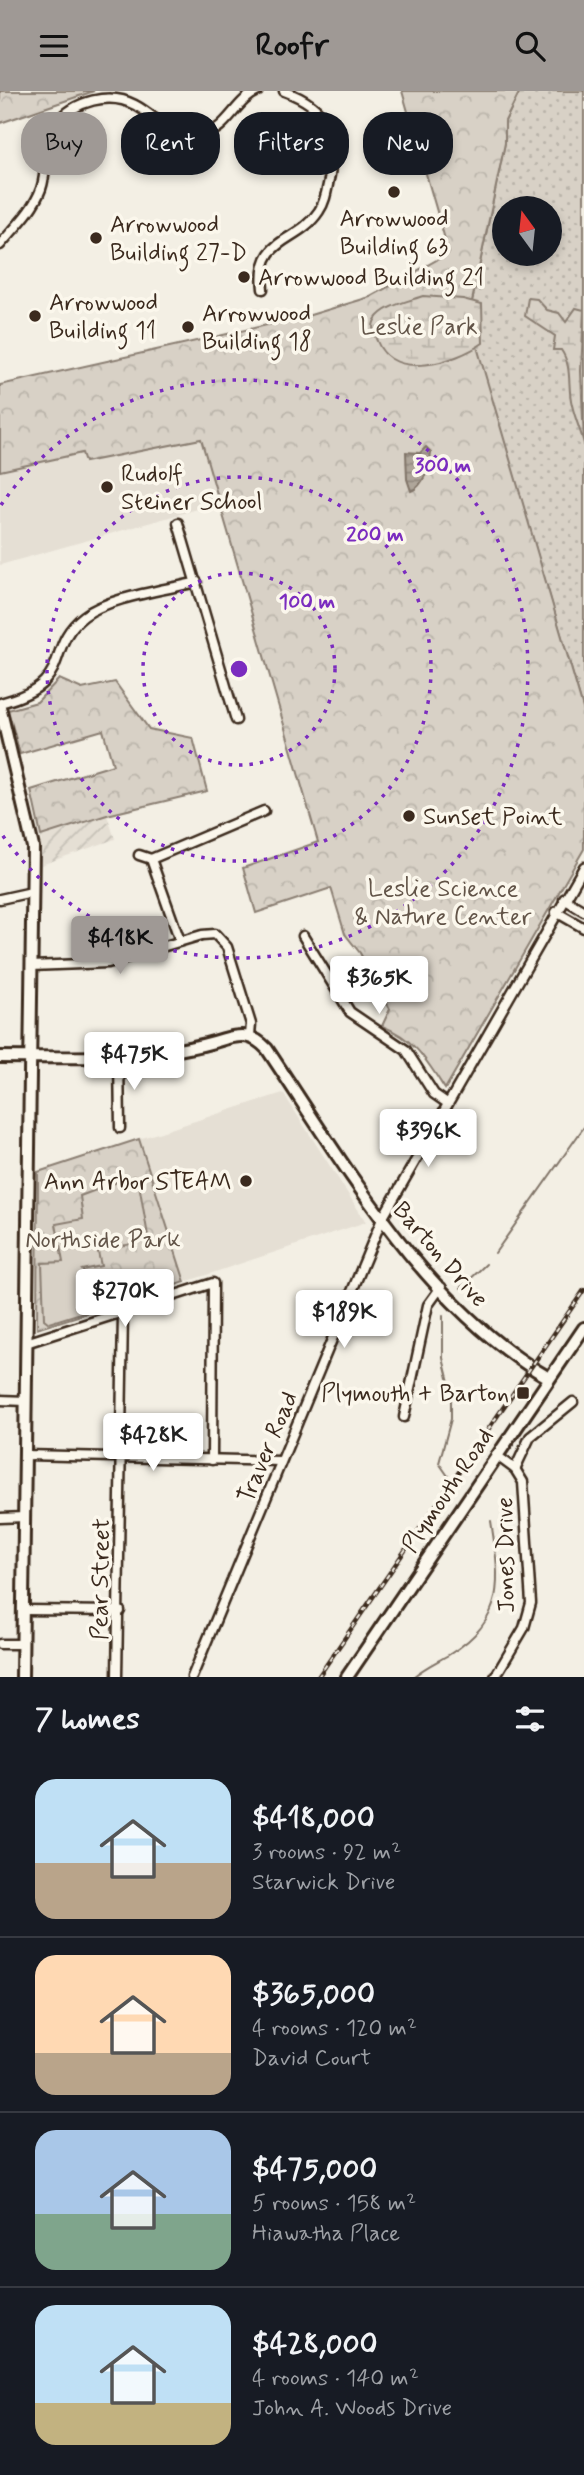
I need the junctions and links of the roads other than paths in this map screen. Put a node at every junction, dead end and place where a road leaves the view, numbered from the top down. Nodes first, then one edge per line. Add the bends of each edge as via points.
1 (258, 91) edge
2 (284, 91) edge
3 (0, 245) edge
4 (264, 289) dead end
5 (178, 523) dead end
6 (197, 582) junction
7 (0, 705) edge
8 (236, 720) dead end
9 (264, 811) dead end
10 (139, 855) dead end
11 (151, 859) junction
12 (584, 867) edge
13 (32, 892) junction
14 (0, 899) edge
15 (564, 899) junction
16 (584, 911) edge
17 (556, 912) junction
18 (584, 928) edge
19 (303, 936) dead end
20 (180, 941) junction
21 (31, 966) junction
22 (250, 1035) junction
23 (31, 1057) junction
24 (119, 1057) junction
25 (0, 1058) edge
26 (447, 1103) junction
27 (120, 1128) dead end
28 (382, 1219) junction
29 (441, 1287) junction
30 (123, 1314) junction
31 (584, 1328) edge
32 (29, 1342) junction
33 (549, 1378) junction
34 (0, 1400) edge
35 (26, 1401) junction
36 (573, 1402) dead end
37 (404, 1417) dead end
38 (25, 1455) junction
39 (496, 1455) junction
40 (121, 1458) junction
41 (212, 1459) junction
42 (281, 1461) junction
43 (515, 1469) junction
44 (24, 1517) junction
45 (0, 1518) edge
46 (23, 1610) junction
47 (120, 1611) junction
48 (0, 1644) edge
49 (23, 1644) junction
50 (22, 1677) edge
51 (117, 1677) edge
52 (192, 1677) edge
53 (347, 1677) edge
54 (495, 1677) edge

1 - 3 street via 222,126 200,135 172,132 122,101 94,100 77,107 53,128 38,195
2 - 4 street via 321,113 330,132 333,157 322,205 307,225 272,248 263,267
5 - 6 street
6 - 7 street via 85,615 70,631 46,681 25,697
6 - 8 street
7 - 13 main road via 32,835
9 - 11 street
10 - 11 street
11 - 20 street
12 - 15 street, Traver Road
13 - 14 street
13 - 21 main road
15 - 16 street
15 - 17 street, Traver Road
17 - 18 street
17 - 26 street, Traver Road
19 - 26 street via 350,1012 405,1050 434,1094
20 - 21 street via 108,963
20 - 22 street via 211,933 223,940 251,1024
21 - 23 main road
22 - 24 main road via 168,1055
22 - 28 main road, Barton Drive via 267,1049
23 - 24 main road
23 - 25 main road
23 - 32 main road
24 - 27 street
26 - 28 street, Traver Road
28 - 29 main road, Barton Drive
28 - 42 street, Traver Road
29 - 33 main road, Barton Drive via 492,1341
29 - 37 street via 428,1305
30 - 32 street
30 - 40 street, Pear Street
30 - 41 street via 214,1283
31 - 33 main road, Plymouth Road
32 - 35 main road
33 - 39 main road, Plymouth Road
34 - 35 street
35 - 38 main road
36 - 43 street, Jones Drive via 530,1437
38 - 40 street
38 - 44 main road
39 - 43 street, Jones Drive
39 - 53 main road, Plymouth Road
40 - 41 street
40 - 47 street, Pear Street
41 - 42 street
42 - 52 street, Traver Road
43 - 54 street, Jones Drive via 523,1482 528,1523 531,1603 524,1628
44 - 45 street
44 - 46 main road
46 - 47 street
46 - 49 main road
47 - 51 street, Pear Street
48 - 49 street
49 - 50 main road

